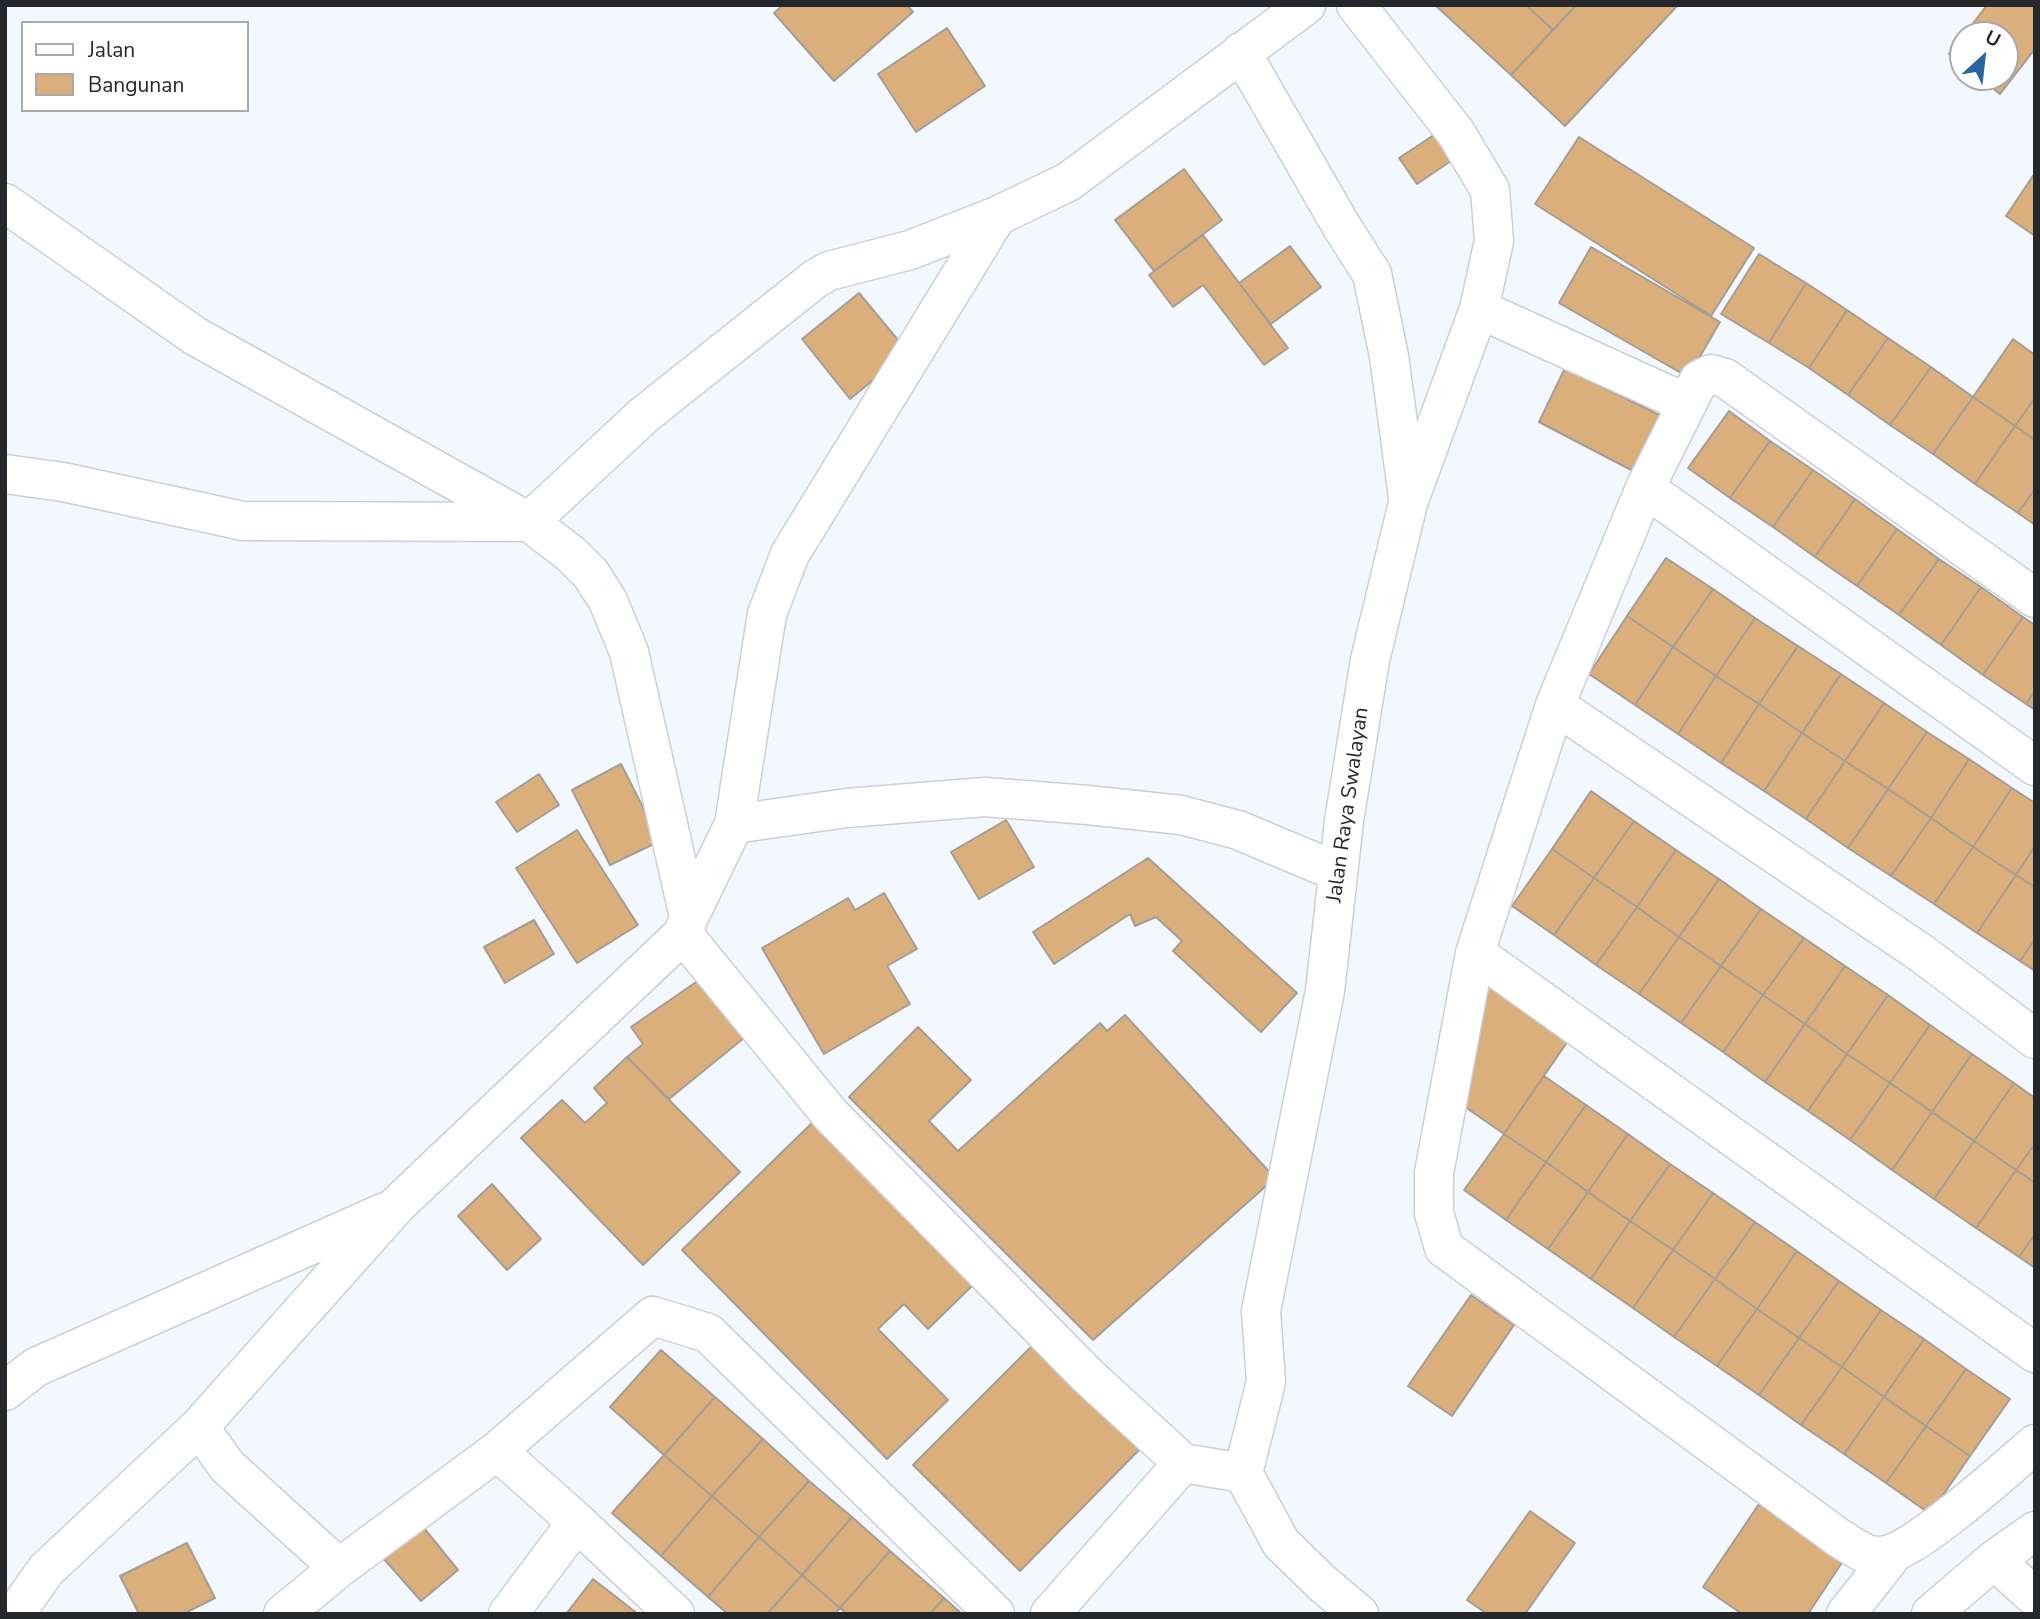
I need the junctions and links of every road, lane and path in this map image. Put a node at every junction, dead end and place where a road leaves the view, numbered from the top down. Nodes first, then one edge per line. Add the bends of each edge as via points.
1 (1356, 5) edge
2 (1288, 10) edge
3 (1241, 52) junction
4 (5, 203) edge
5 (998, 216) junction
6 (1479, 309) junction
7 (1686, 403) junction
8 (5, 474) edge
9 (1645, 488) junction
10 (1408, 503) junction
11 (529, 522) junction
12 (2035, 598) edge
13 (1555, 705) junction
14 (2035, 766) edge
15 (734, 824) junction
16 (1338, 872) junction
17 (686, 925) junction
18 (1475, 953) junction
19 (2035, 1039) edge
20 (396, 1206) junction
21 (2035, 1353) edge
22 (5, 1391) edge
23 (199, 1427) junction
24 (2035, 1444) edge
25 (497, 1451) junction
26 (1184, 1463) junction
27 (1243, 1473) junction
28 (577, 1522) junction
29 (2035, 1531) edge
30 (1893, 1554) junction
31 (1994, 1560) junction
32 (339, 1568) junction
33 (2035, 1597) edge
34 (15, 1614) edge
35 (283, 1614) edge
36 (508, 1614) edge
37 (675, 1614) edge
38 (995, 1614) edge
39 (1049, 1614) edge
40 (1359, 1614) edge
41 (1846, 1614) edge
42 (1931, 1614) edge

1 - 6 street, Jalan Raya Swalayan via 1456,133 1490,190 1494,241
2 - 3 street
3 - 5 street via 1068,182
3 - 10 street via 1372,274 1389,356
4 - 11 street via 195,336
5 - 11 street via 816,279 644,415
5 - 15 street via 790,554 767,614
6 - 7 street
6 - 10 street, Jalan Raya Swalayan
7 - 9 street
7 - 12 street via 1705,375 1725,378
8 - 11 street via 243,521
9 - 13 street
9 - 14 street
10 - 16 street, Jalan Raya Swalayan via 1370,660
11 - 17 street via 591,574 629,652
13 - 18 street
13 - 19 street via 1921,953
15 - 16 street via 847,808 985,797 1088,805 1181,815 1227,827
15 - 17 street
16 - 27 street, Jalan Raya Swalayan via 1325,991 1261,1311 1266,1382
17 - 20 street
17 - 26 street via 831,1114 1088,1376
18 - 21 street
18 - 30 street via 1434,1173 1434,1213 1444,1248 1839,1538 1860,1551
20 - 22 street via 36,1367
20 - 23 street
23 - 32 street via 227,1466
23 - 34 street via 46,1570
24 - 30 street via 1954,1513
25 - 28 street
25 - 32 street
25 - 38 street via 653,1316 708,1334
26 - 27 street
26 - 39 street
27 - 40 street via 1280,1543
28 - 36 street
28 - 37 street
29 - 31 street
30 - 41 street
31 - 33 street
31 - 42 street
32 - 35 street

